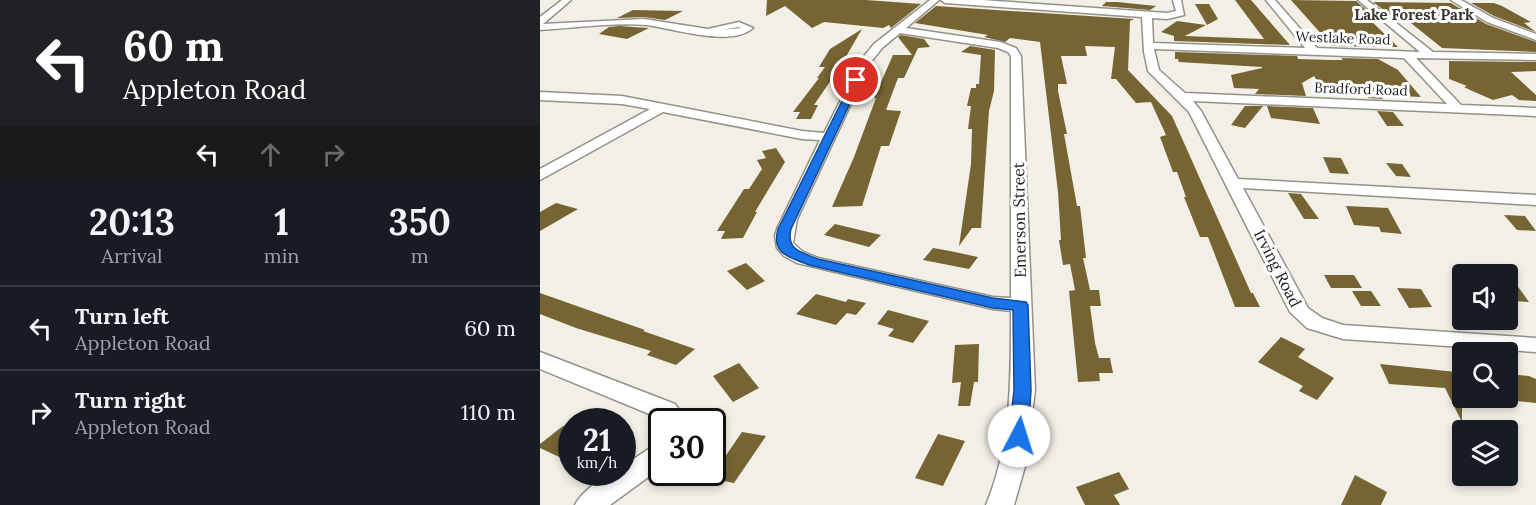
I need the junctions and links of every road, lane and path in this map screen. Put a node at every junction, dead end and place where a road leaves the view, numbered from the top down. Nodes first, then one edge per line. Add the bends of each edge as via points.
1 (567, 0) edge
2 (935, 0) edge
3 (945, 0) edge
4 (1177, 0) edge
5 (1270, 0) edge
6 (1362, 0) edge
7 (1455, 0) edge
8 (1083, 5) edge
9 (1148, 15) junction
10 (540, 22) edge
11 (540, 27) edge
12 (898, 30) junction
13 (708, 32) dead end
14 (1536, 37) edge
15 (1150, 46) junction
16 (1314, 52) junction
17 (1407, 55) junction
18 (1431, 56) junction
19 (1536, 57) edge
20 (540, 96) edge
21 (1184, 97) junction
22 (661, 108) junction
23 (1457, 108) junction
24 (1536, 112) edge
25 (829, 137) junction
26 (540, 175) edge
27 (1235, 183) junction
28 (1536, 200) edge
29 (1020, 305) junction
30 (1536, 345) edge
31 (540, 360) edge
32 (660, 408) edge
33 (648, 463) edge
34 (589, 505) edge
35 (1000, 505) edge

1 - 10 street
2 - 12 street
3 - 8 street
4 - 9 street via 1181,10 1178,14
5 - 16 street
6 - 18 street
7 - 14 street via 1490,20
8 - 9 street
9 - 15 street, Irving Road
11 - 13 street via 634,21
12 - 25 street via 868,57
12 - 29 street, Emerson Street via 1000,45 1016,56
15 - 16 street, Westlake Road
15 - 21 street, Irving Road via 1154,71
16 - 17 street, Westlake Road
17 - 18 street, Westlake Road
17 - 23 street
18 - 19 street, Westlake Road
20 - 22 street via 616,99
21 - 23 street, Bradford Road
21 - 27 street, Irving Road
22 - 25 street
22 - 26 street
23 - 24 street, Bradford Road
25 - 29 street via 784,229 782,238 790,253 813,262 993,303
27 - 28 street
27 - 30 street, Irving Road via 1300,312 1318,326 1343,332
29 - 35 street, Emerson Street via 1023,390 1019,436
31 - 32 street
33 - 34 street

